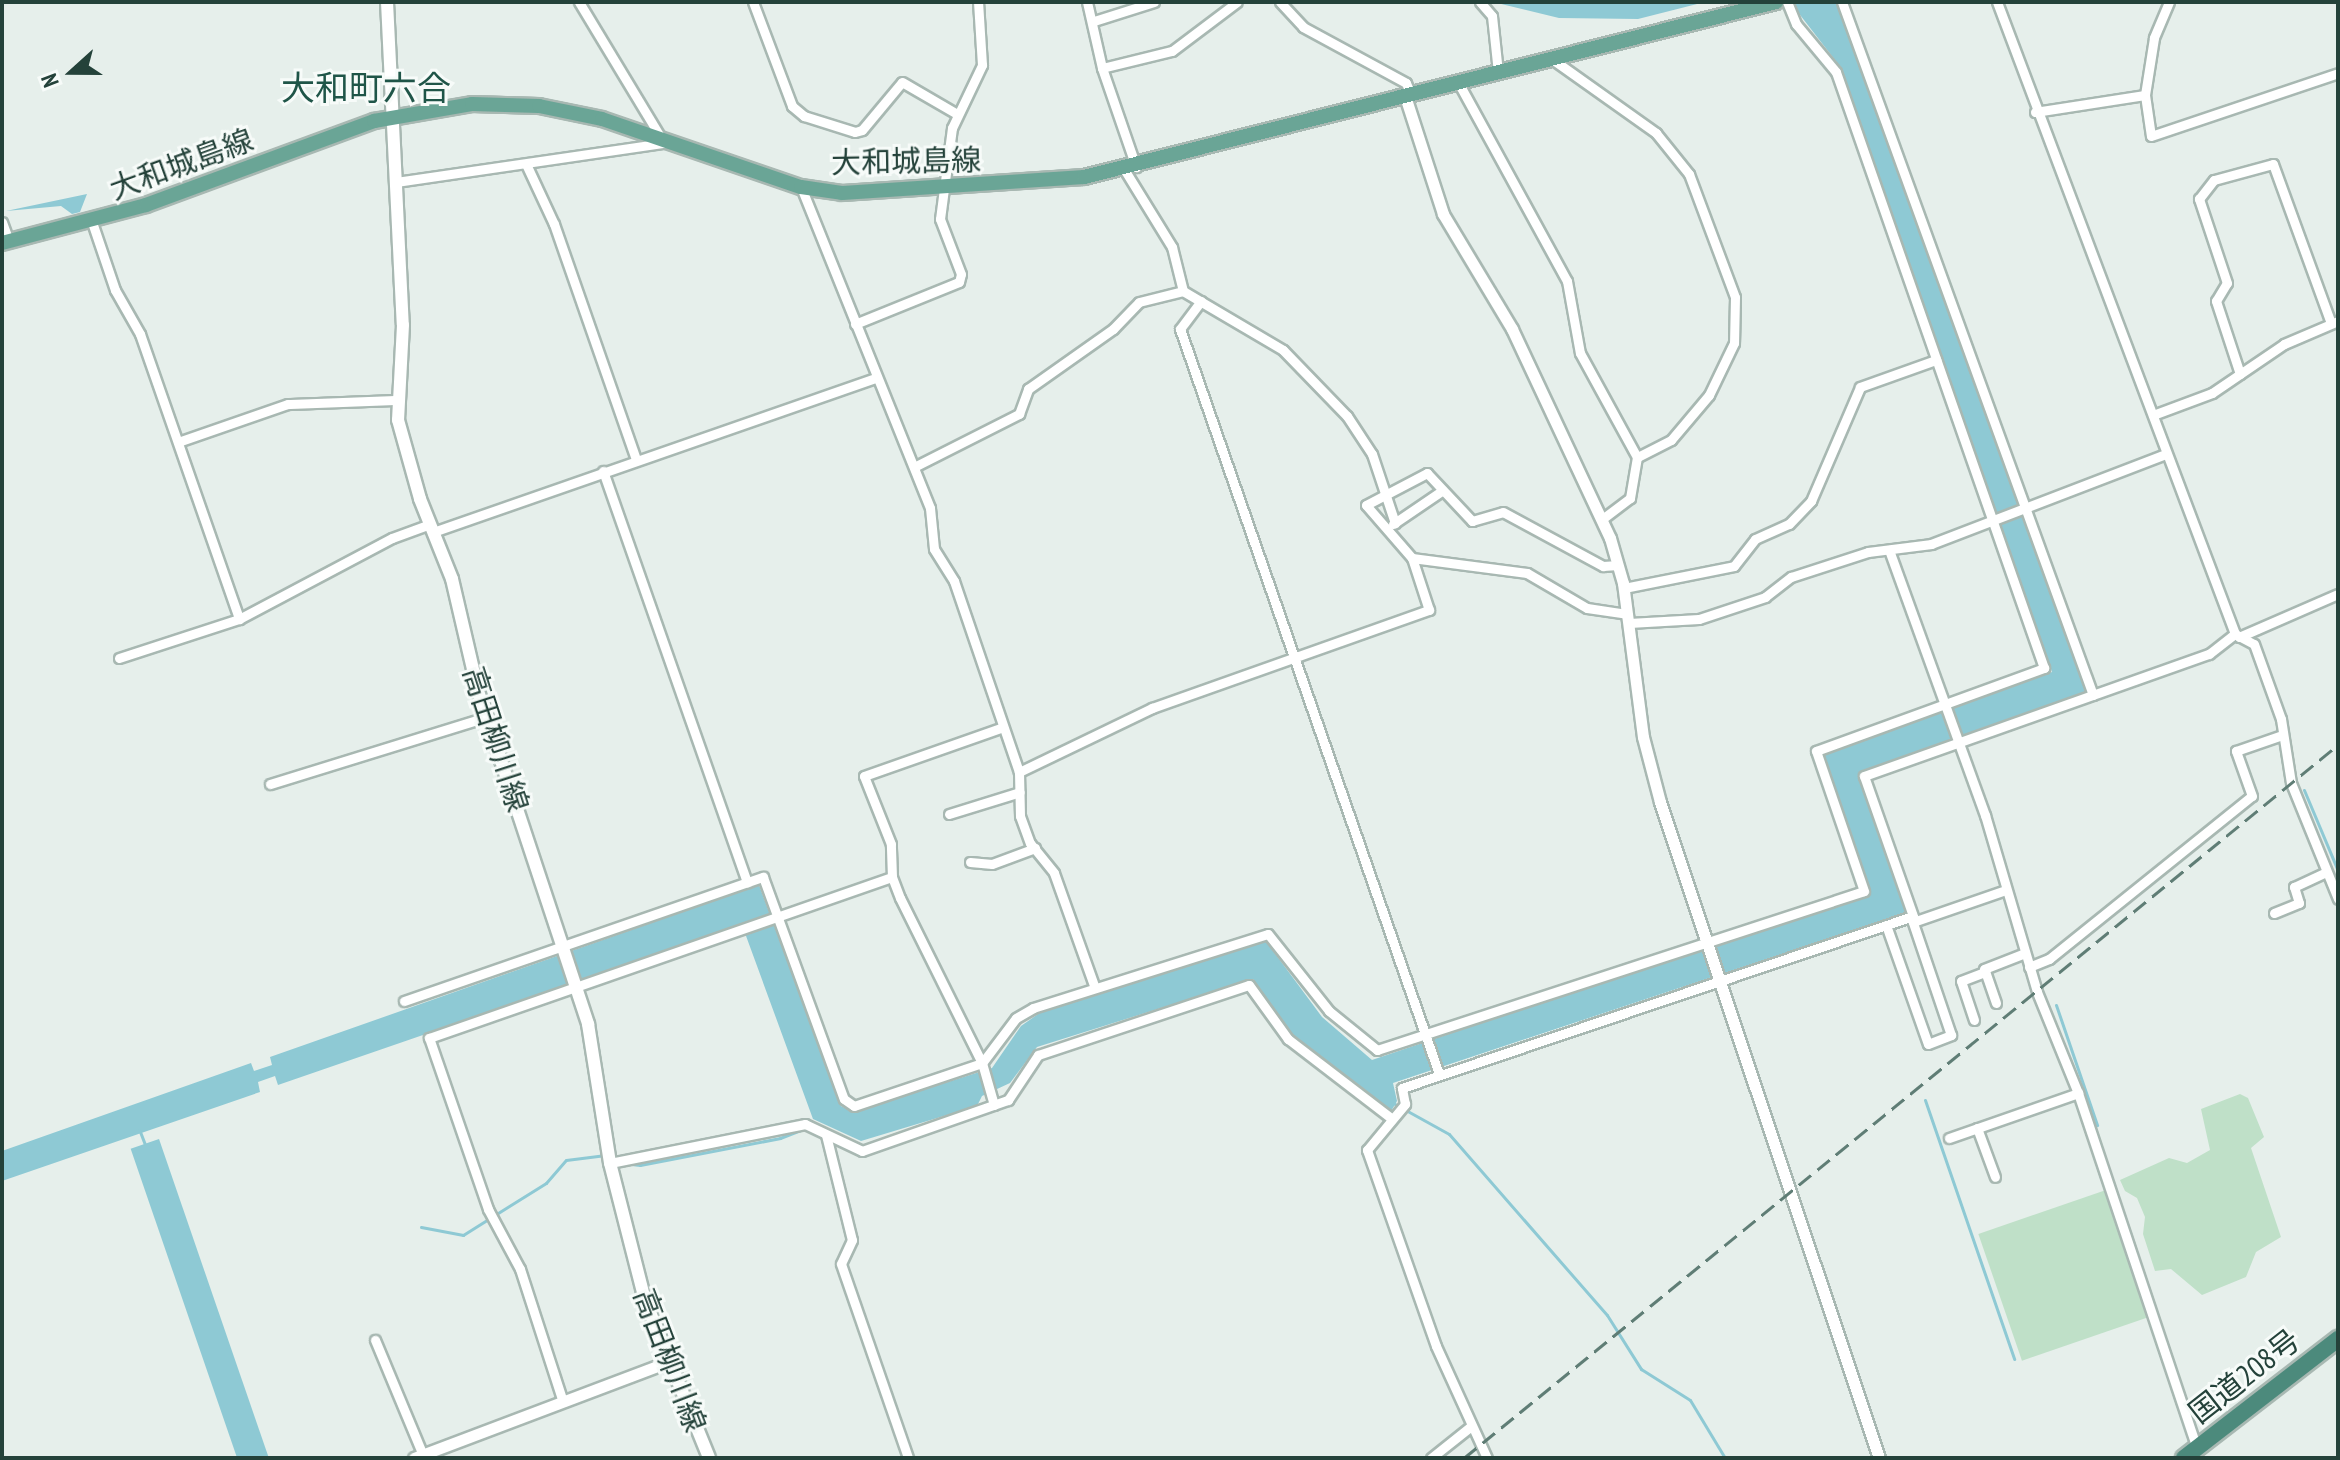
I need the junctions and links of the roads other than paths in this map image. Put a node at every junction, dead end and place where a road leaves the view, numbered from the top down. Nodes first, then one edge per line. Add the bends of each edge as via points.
1 (387, 2) edge
2 (579, 2) edge
3 (753, 2) edge
4 (978, 2) edge
5 (1087, 2) edge
6 (1154, 2) edge
7 (1236, 2) edge
8 (1280, 2) edge
9 (1480, 2) edge
10 (1776, 2) edge
11 (1787, 2) edge
12 (1842, 2) edge
13 (1997, 2) edge
14 (2169, 2) edge
15 (1094, 21) junction
16 (1552, 59) junction
17 (1102, 68) junction
18 (1498, 72) junction
19 (2338, 74) edge
20 (1458, 82) junction
21 (1408, 95) junction
22 (2145, 95) junction
23 (2035, 112) junction
24 (957, 114) junction
25 (393, 116) junction
26 (666, 140) junction
27 (526, 164) junction
28 (1130, 168) junction
29 (396, 182) junction
30 (801, 187) junction
31 (942, 189) junction
32 (2, 222) edge
33 (92, 222) junction
34 (6, 242) edge
35 (1183, 291) junction
36 (1201, 301) junction
37 (2335, 322) edge
38 (855, 324) junction
39 (1936, 360) junction
40 (2240, 374) junction
41 (877, 377) junction
42 (397, 400) junction
43 (2153, 415) junction
44 (178, 442) junction
45 (2166, 454) junction
46 (1637, 457) junction
47 (636, 460) junction
48 (914, 467) junction
49 (603, 471) junction
50 (1443, 490) junction
51 (1382, 496) junction
52 (2030, 510) junction
53 (1602, 519) junction
54 (1395, 523) junction
55 (1992, 524) junction
56 (432, 528) junction
57 (1385, 529) junction
58 (1889, 550) junction
59 (1412, 558) junction
60 (1618, 565) junction
61 (1624, 588) junction
62 (2338, 594) edge
63 (239, 619) junction
64 (1628, 619) junction
65 (2237, 636) junction
66 (1295, 657) junction
67 (119, 658) dead end
68 (2093, 695) junction
69 (1947, 707) junction
70 (486, 717) junction
71 (1003, 727) junction
72 (2282, 735) junction
73 (1959, 742) junction
74 (1019, 772) junction
75 (270, 784) dead end
76 (1020, 792) junction
77 (949, 814) dead end
78 (1035, 848) junction
79 (970, 862) dead end
80 (2326, 872) junction
81 (892, 877) junction
82 (2334, 882) edge
83 (747, 883) junction
84 (2006, 890) junction
85 (2338, 899) edge
86 (2274, 913) dead end
87 (781, 915) junction
88 (1912, 920) junction
89 (1886, 925) junction
90 (1708, 942) junction
91 (562, 950) junction
92 (2025, 953) junction
93 (2029, 967) junction
94 (1985, 972) junction
95 (1721, 980) junction
96 (576, 985) junction
97 (1095, 988) junction
98 (404, 1001) dead end
99 (1996, 1003) dead end
100 (1974, 1020) dead end
101 (1426, 1035) junction
102 (982, 1063) junction
103 (1439, 1074) junction
104 (2078, 1093) junction
105 (994, 1105) junction
106 (1391, 1118) junction
107 (1977, 1128) junction
108 (826, 1135) junction
109 (1949, 1138) dead end
110 (610, 1163) junction
111 (1995, 1177) dead end
112 (2338, 1339) edge
113 (375, 1340) dead end
114 (668, 1362) junction
115 (563, 1402) junction
116 (1470, 1427) junction
117 (2190, 1453) edge
118 (420, 1457) edge
119 (709, 1458) edge
120 (908, 1458) edge
121 (1431, 1458) edge
122 (1487, 1458) edge
123 (1879, 1458) edge

1 - 25 main road, 高田柳川線
2 - 26 street
3 - 24 street via 792,106 804,116 862,130 902,82
4 - 24 street via 982,65 969,101
5 - 15 street
6 - 15 street
7 - 17 street via 1172,51
8 - 21 street via 1303,27 1406,83
9 - 18 street via 1492,16
10 - 16 main road, 大和城島線
11 - 39 street via 1796,24 1836,72
12 - 52 street
13 - 23 street
14 - 22 street via 2154,38
15 - 17 street
16 - 18 main road, 大和城島線
16 - 46 street via 1646,125 1689,174 1735,297 1734,343 1709,395 1671,440
17 - 28 street
18 - 20 main road, 大和城島線
19 - 22 street via 2151,136
20 - 21 main road, 大和城島線
20 - 46 street via 1567,281 1580,353
21 - 28 main road, 大和城島線
21 - 53 street via 1443,214 1512,329
22 - 23 street
23 - 43 street
24 - 31 street
25 - 26 main road, 大和城島線 via 472,104 539,106
25 - 29 main road, 高田柳川線
25 - 33 main road, 大和城島線
26 - 27 street
26 - 30 main road, 大和城島線
27 - 29 street
27 - 47 street via 554,224
28 - 31 main road, 大和城島線
28 - 35 street via 1172,247
29 - 42 main road, 高田柳川線 via 403,325
30 - 31 main road, 大和城島線 via 865,194
30 - 38 street
31 - 38 street via 940,219 961,274 959,282
32 - 34 street
33 - 34 main road, 大和城島線
33 - 44 street
35 - 36 street
35 - 48 street via 1139,302 1113,329 1028,389 1019,414
36 - 51 street via 1283,350 1347,416 1372,454
36 - 66 street via 1180,329
37 - 40 street via 2284,344
37 - 40 street via 2273,164 2214,180 2199,199 2227,283 2216,301
38 - 41 street
39 - 55 street
39 - 61 street via 1860,387 1811,501 1789,524 1755,539 1734,566
40 - 43 street via 2212,393
41 - 47 street
41 - 48 street
42 - 44 street via 288,404
42 - 56 main road, 高田柳川線 via 401,437
43 - 45 street
44 - 63 street
45 - 52 street
45 - 65 street
46 - 53 street via 1630,498
47 - 49 street
48 - 71 street via 930,508 934,549 954,581
49 - 56 street
49 - 83 street
50 - 51 street via 1427,473
50 - 54 street
50 - 60 street via 1472,521 1503,512 1603,566
51 - 54 street
51 - 57 street via 1366,505
52 - 55 street
52 - 68 street
53 - 60 street
54 - 57 street
55 - 58 street via 1931,544
55 - 69 street via 2044,668
56 - 63 street via 392,538
56 - 70 main road, 高田柳川線 via 452,579
57 - 59 street
58 - 64 street via 1791,577 1765,597 1699,619
58 - 69 street
59 - 64 street via 1527,573 1587,608
59 - 66 street via 1429,610
60 - 61 street
61 - 64 street
62 - 65 street
63 - 67 street
64 - 90 street via 1651,766
65 - 68 street via 2209,654
65 - 72 street via 2254,644
66 - 74 street via 1152,708
66 - 101 street
68 - 73 street
69 - 73 street
69 - 90 street via 1816,751 1864,891
70 - 75 street
70 - 91 main road, 高田柳川線
71 - 74 street
71 - 81 street via 864,776 891,844
72 - 80 street via 2291,783
72 - 93 street via 2236,751 2252,796 2049,959
73 - 84 street
73 - 88 street via 1864,776
74 - 76 street
76 - 77 street
76 - 78 street via 1020,816
78 - 79 street via 992,864
78 - 97 street via 1054,873
80 - 82 street
80 - 86 street via 2294,887 2299,903
81 - 87 street
81 - 102 street
82 - 85 street
83 - 87 street via 763,877
83 - 91 street
84 - 88 street
84 - 92 street
87 - 96 street
87 - 102 street via 844,1099 854,1106
88 - 89 street
88 - 89 street via 1951,1035 1928,1044
89 - 95 street
90 - 95 street
90 - 101 street
91 - 96 main road, 高田柳川線
91 - 98 street
92 - 93 street
92 - 94 street
93 - 104 street
94 - 99 street
94 - 100 street via 1961,981
95 - 103 street
95 - 123 street via 1821,1296
96 - 110 main road, 高田柳川線
96 - 115 street via 429,1038 488,1209 520,1269
97 - 101 street via 1268,934 1329,1011 1370,1049
97 - 102 street via 1016,1018
101 - 103 street
102 - 105 street
103 - 106 street via 1402,1088 1405,1104
104 - 107 street
104 - 117 street
105 - 106 street via 1008,1100 1038,1055 1249,985 1288,1039
105 - 108 street via 862,1151
106 - 116 street via 1367,1150
107 - 109 street
107 - 111 street
108 - 110 street via 805,1124
108 - 120 street via 852,1240 841,1264
110 - 114 main road, 高田柳川線 via 645,1300
112 - 117 highway, 国道208号
113 - 118 street
114 - 115 street
114 - 119 main road, 高田柳川線
115 - 118 street
116 - 121 street
116 - 122 street

